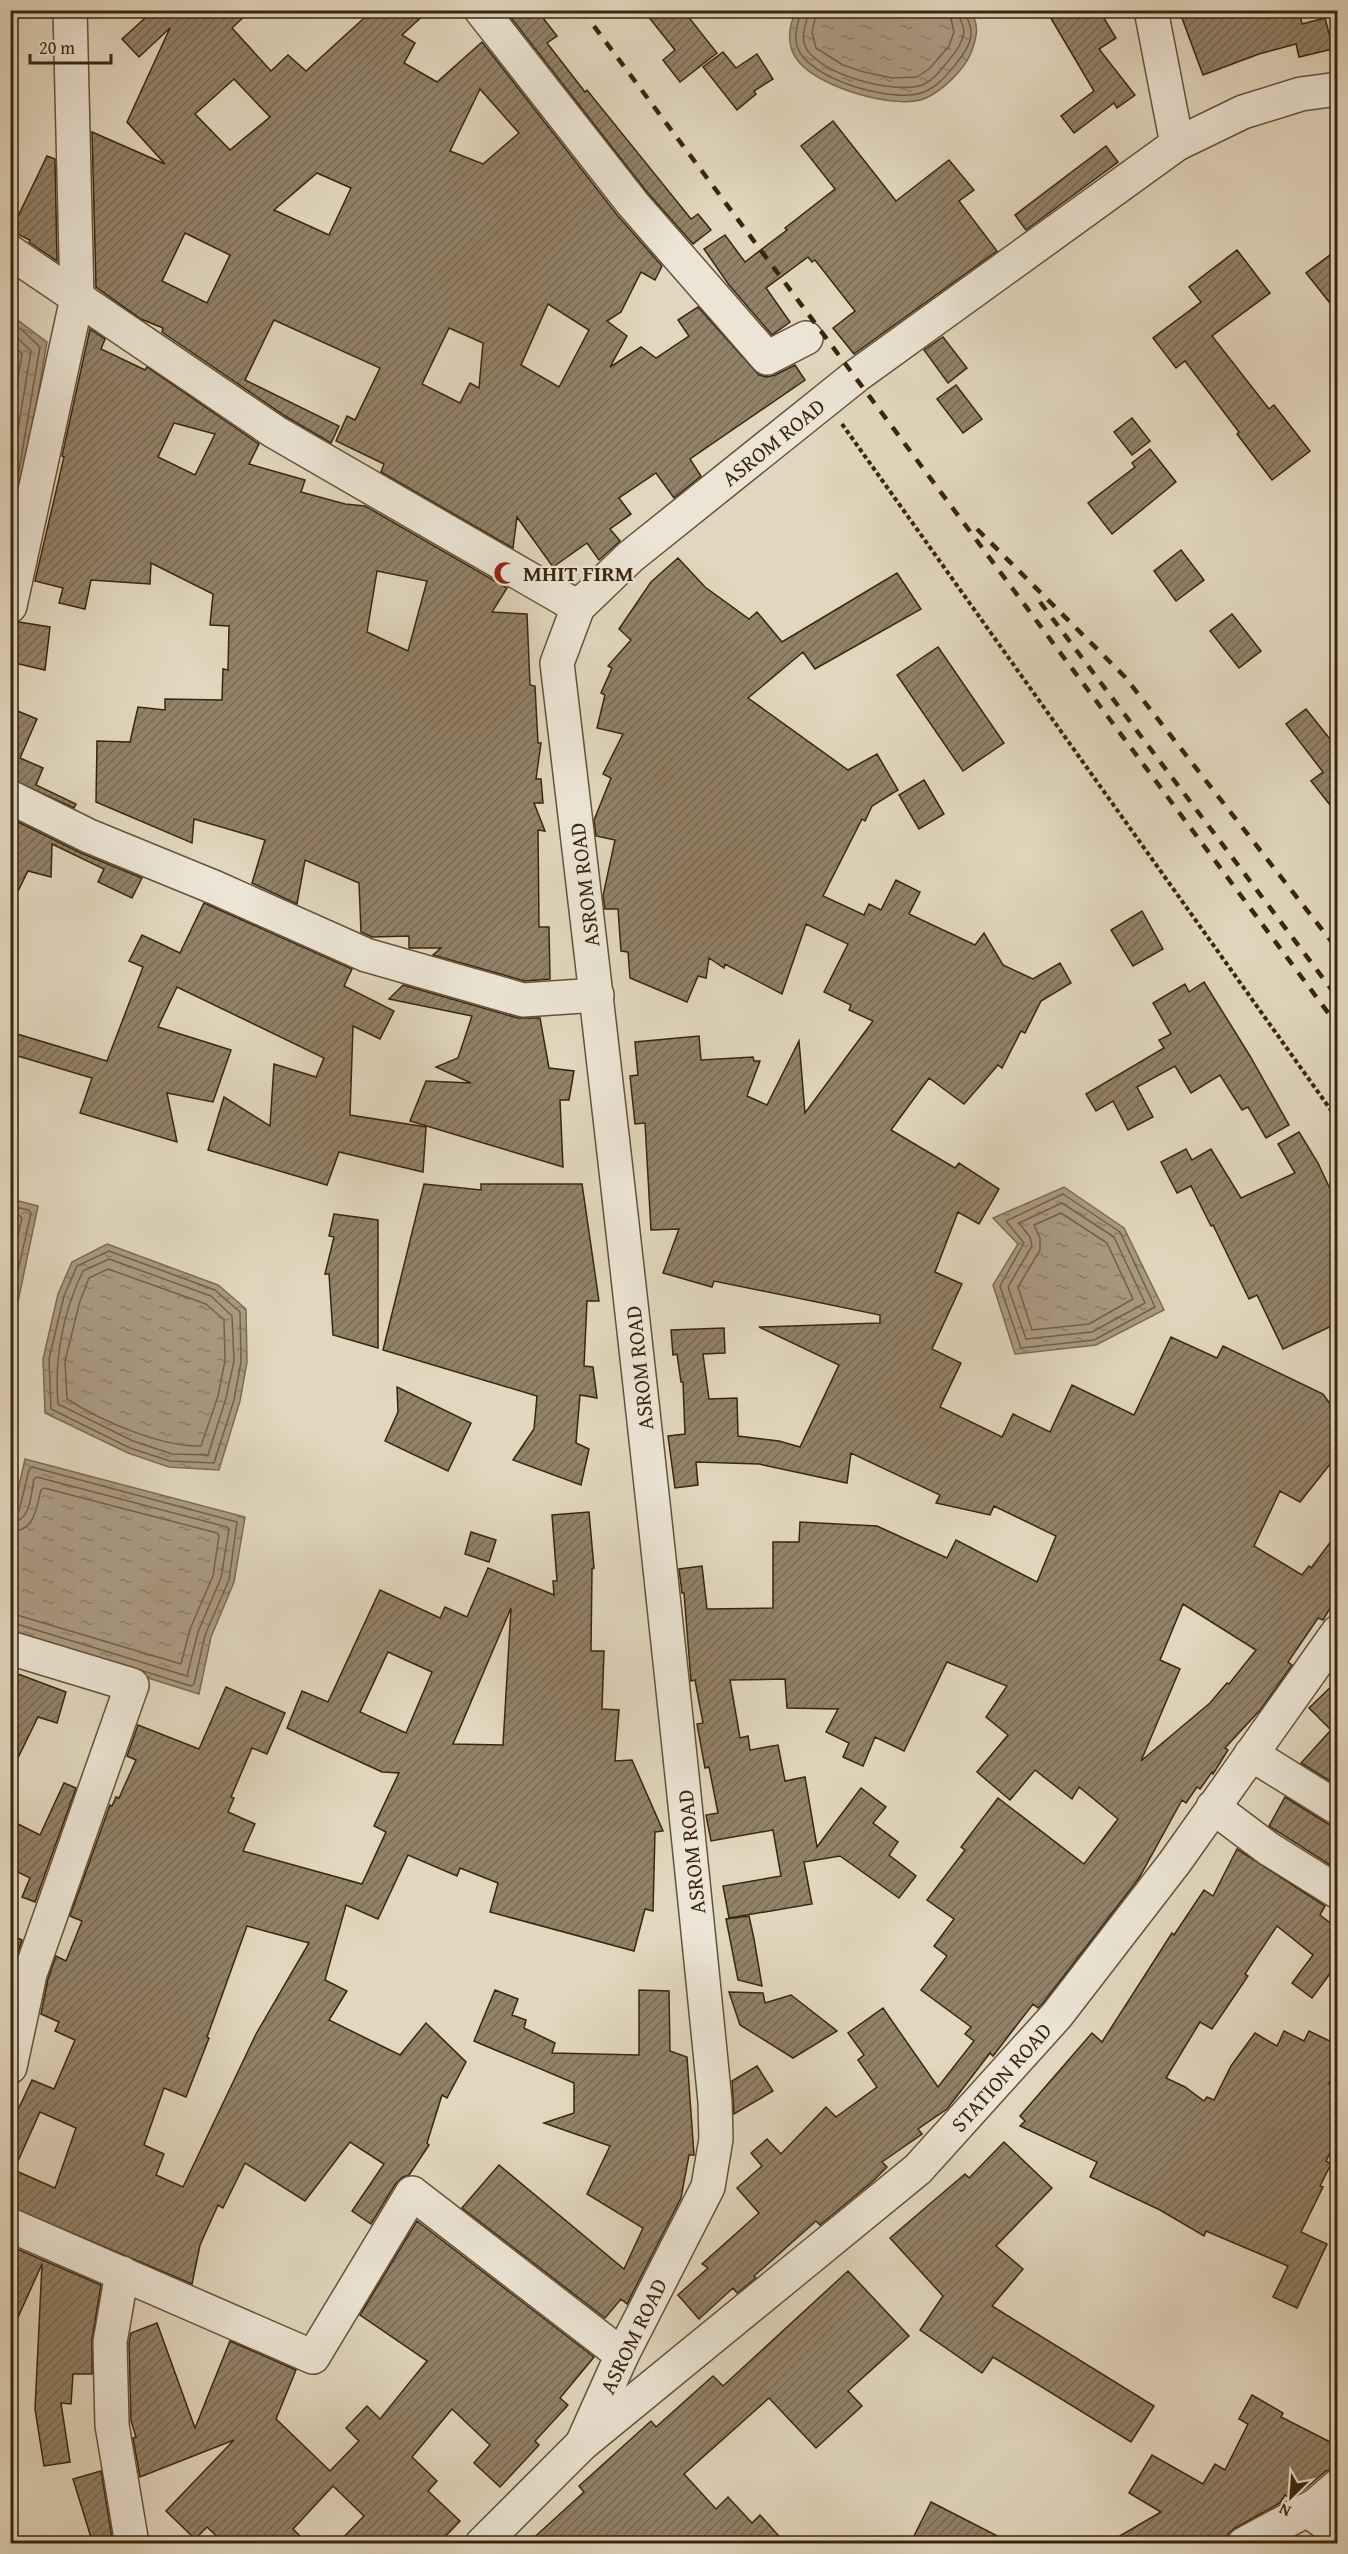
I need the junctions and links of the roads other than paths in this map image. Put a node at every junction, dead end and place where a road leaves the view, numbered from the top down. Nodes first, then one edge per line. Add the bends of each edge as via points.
1 (70, 10) edge
2 (481, 10) edge
3 (1151, 10) edge
4 (1338, 89) edge
5 (1177, 144) junction
6 (10, 252) edge
7 (77, 298) junction
8 (806, 338) dead end
9 (10, 606) edge
10 (578, 607) junction
11 (10, 797) edge
12 (597, 995) junction
13 (1338, 1632) edge
14 (10, 1648) edge
15 (1251, 1754) junction
16 (1213, 1807) junction
17 (1338, 1808) edge
18 (1338, 1892) edge
19 (10, 2067) edge
20 (10, 2225) edge
21 (122, 2273) junction
22 (622, 2355) junction
23 (582, 2445) junction
24 (1338, 2486) edge
25 (1307, 2510) junction
26 (1338, 2532) edge
27 (132, 2544) edge
28 (482, 2544) edge
29 (1244, 2544) edge

1 - 7 street
2 - 8 street via 633,204 767,358
3 - 5 street
4 - 5 street, ASROM ROAD via 1301,94 1243,112
5 - 10 street, ASROM ROAD via 832,394 630,557
6 - 7 street
7 - 9 street
7 - 10 street via 274,432
10 - 12 street, ASROM ROAD via 557,663
11 - 12 street via 88,836 366,955 523,1000
12 - 22 street, ASROM ROAD via 674,1688 716,2111 708,2187
13 - 15 street, STATION ROAD
14 - 19 street via 132,1685 30,1974
15 - 16 street, STATION ROAD
15 - 17 street
16 - 18 street via 1269,1849
16 - 23 street, STATION ROAD via 1057,2015 918,2169
20 - 21 street
21 - 22 street via 313,2357 412,2193
21 - 27 street via 110,2342 111,2425
22 - 23 street, ASROM ROAD
23 - 28 street, STATION ROAD
24 - 25 street
25 - 26 street
25 - 29 street

